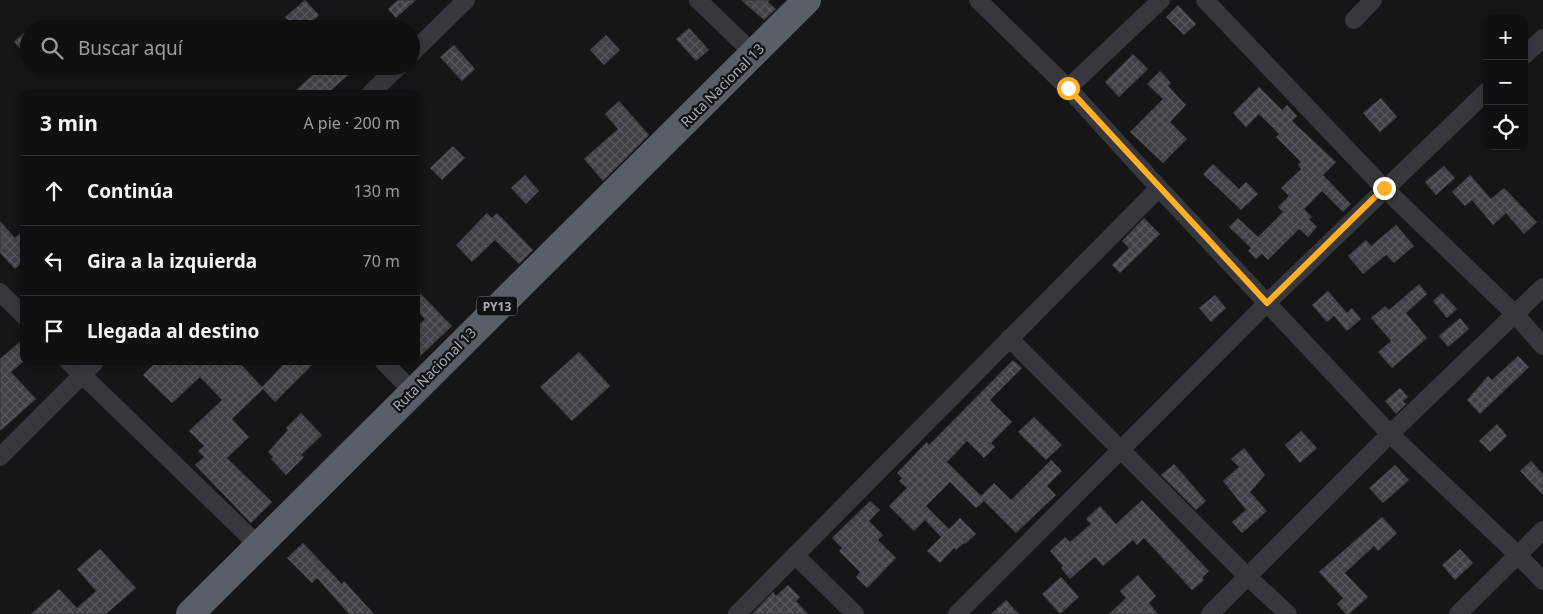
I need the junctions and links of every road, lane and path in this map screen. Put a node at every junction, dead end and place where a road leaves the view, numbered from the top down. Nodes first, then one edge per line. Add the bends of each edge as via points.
1 (466, 0) edge
2 (698, 0) edge
3 (807, 0) edge
4 (978, 0) edge
5 (1161, 0) edge
6 (1205, 0) edge
7 (1373, 0) edge
8 (1354, 20) dead end
9 (1543, 38) edge
10 (420, 45) edge
11 (1528, 52) edge
12 (753, 53) junction
13 (390, 75) edge
14 (1068, 88) junction
15 (374, 90) edge
16 (1483, 95) edge
17 (1159, 188) junction
18 (1384, 188) junction
19 (1543, 287) edge
20 (0, 292) edge
21 (1267, 303) junction
22 (20, 312) edge
23 (1515, 314) junction
24 (1008, 338) junction
25 (1543, 346) edge
26 (72, 365) edge
27 (92, 365) edge
28 (387, 365) edge
29 (82, 375) junction
30 (412, 391) junction
31 (1390, 434) junction
32 (1122, 449) junction
33 (0, 457) edge
34 (1543, 530) edge
35 (258, 545) junction
36 (1518, 554) junction
37 (795, 555) junction
38 (1248, 577) junction
39 (1543, 581) edge
40 (190, 614) edge
41 (737, 614) edge
42 (855, 614) edge
43 (957, 614) edge
44 (1210, 614) edge
45 (1288, 614) edge
46 (1458, 614) edge

1 - 10 street
2 - 12 street
3 - 12 highway, Ruta Nacional 13 / PY13
4 - 14 street
5 - 14 street
6 - 18 street
7 - 8 street
9 - 11 street
12 - 30 highway, Ruta Nacional 13 / PY13
13 - 15 street
14 - 17 street
16 - 18 street
17 - 21 street
17 - 24 street
18 - 21 street
18 - 23 street
19 - 23 street
20 - 22 street
21 - 31 street
21 - 32 street
23 - 25 street
23 - 31 street
24 - 32 street
24 - 37 street
26 - 29 street
27 - 29 street
28 - 30 street
29 - 33 street
29 - 35 street
30 - 35 highway, Ruta Nacional 13 / PY13
31 - 36 street
31 - 38 street
32 - 38 street
32 - 43 street
34 - 36 street
35 - 40 highway, Ruta Nacional 13 / PY13
36 - 39 street
36 - 46 street
37 - 41 street
37 - 42 street
38 - 44 street
38 - 45 street

